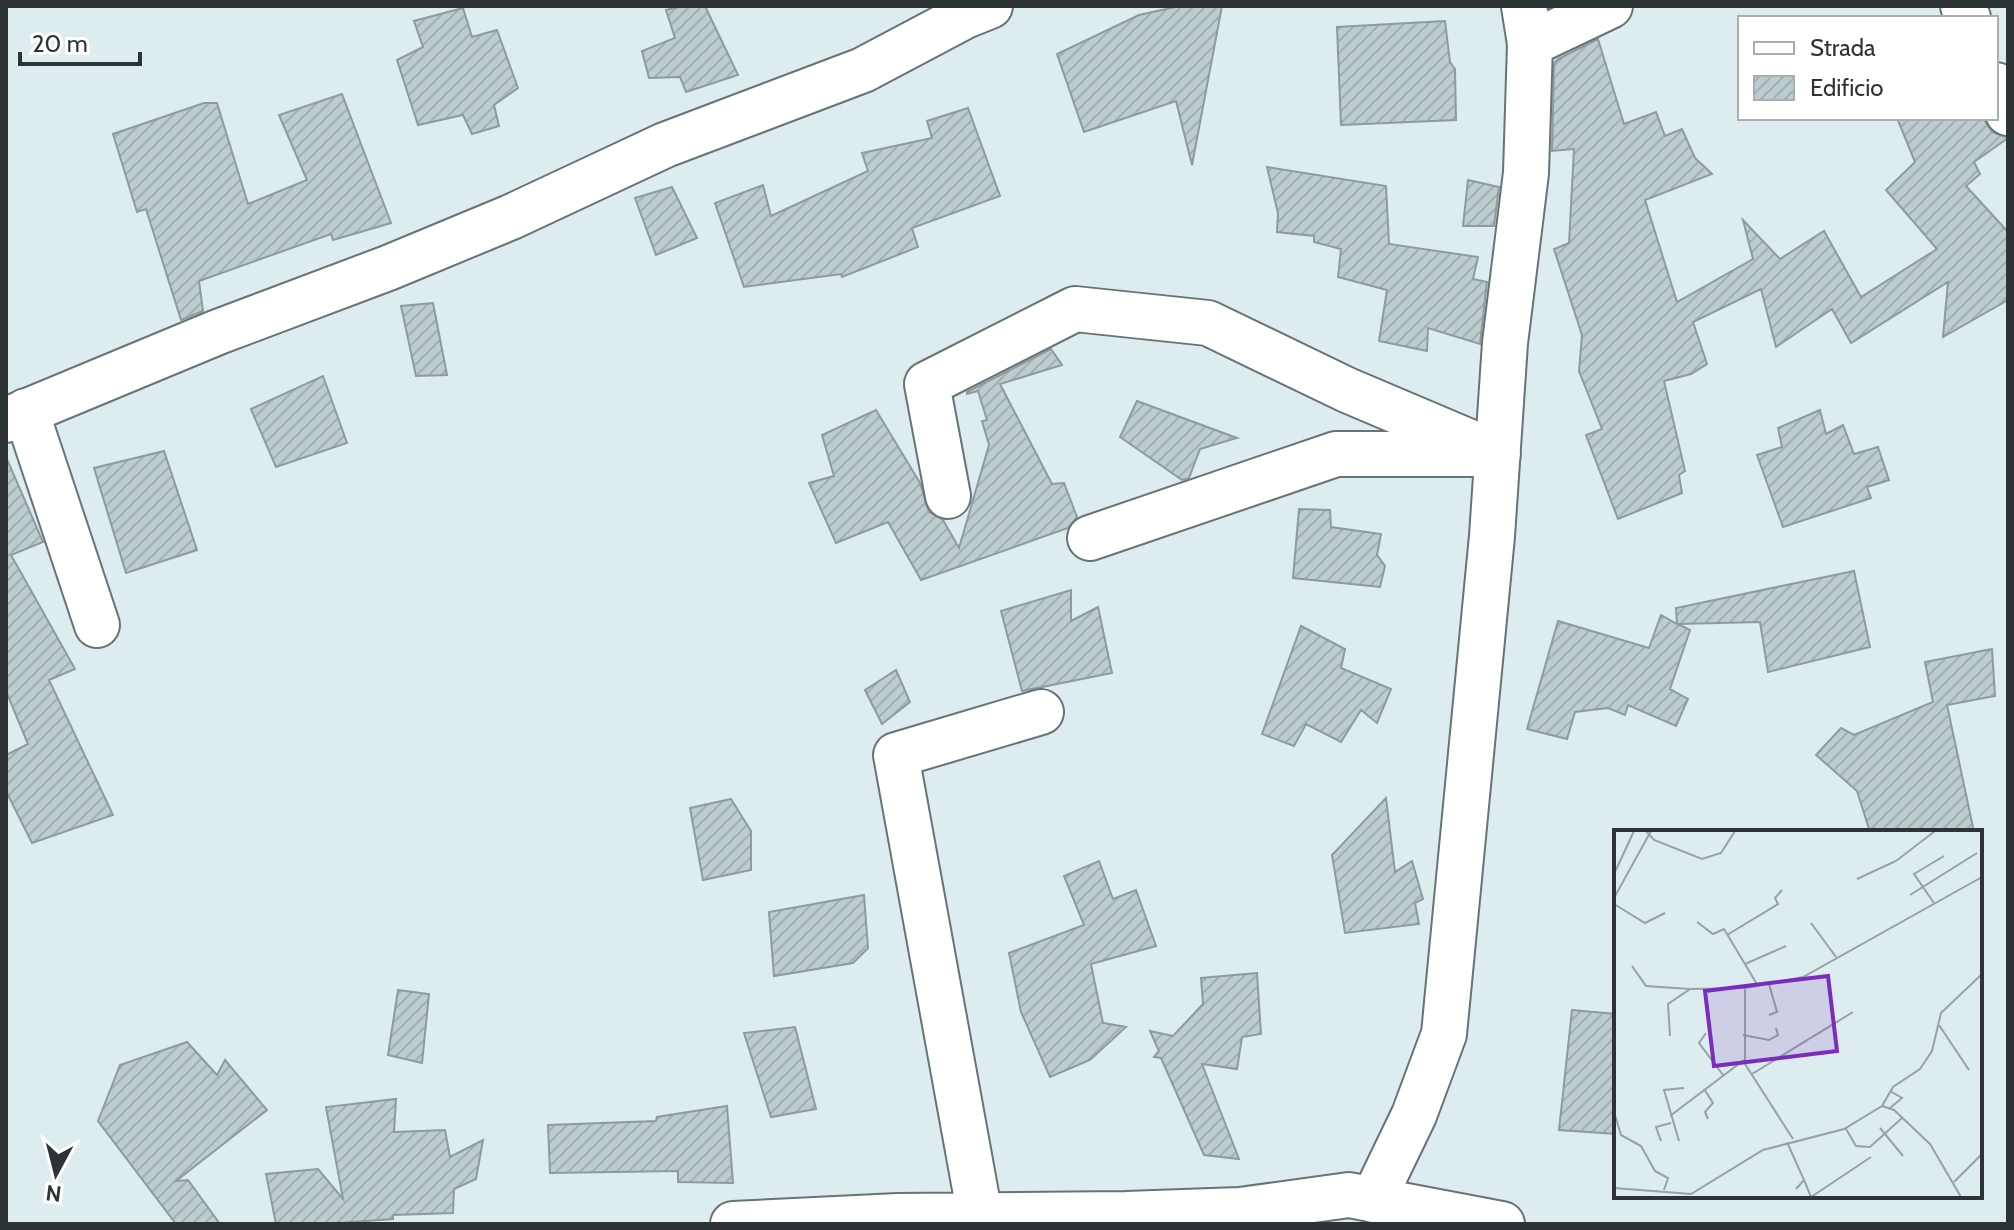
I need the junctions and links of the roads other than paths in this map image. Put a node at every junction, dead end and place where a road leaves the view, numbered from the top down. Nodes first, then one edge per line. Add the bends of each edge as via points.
1 (990, 6) edge
2 (1610, 6) edge
3 (1527, 25) edge
4 (1998, 90) edge
5 (2008, 113) edge
6 (16, 415) edge
7 (1498, 454) junction
8 (948, 496) dead end
9 (1090, 538) dead end
10 (97, 625) dead end
11 (1041, 712) dead end
12 (1373, 1200) junction
13 (980, 1216) junction
14 (1153, 1219) edge
15 (733, 1224) edge
16 (1502, 1224) edge

1 - 6 street via 863,70 665,145 498,223
2 - 3 street
3 - 7 street via 1526,173 1505,343
4 - 5 street
6 - 10 street
7 - 8 street via 1208,323 1075,309 927,384
7 - 9 street via 1336,454
7 - 12 street via 1444,1034 1414,1115
11 - 13 street via 896,755
12 - 14 street via 1349,1195
12 - 16 street
13 - 14 street
13 - 15 street

